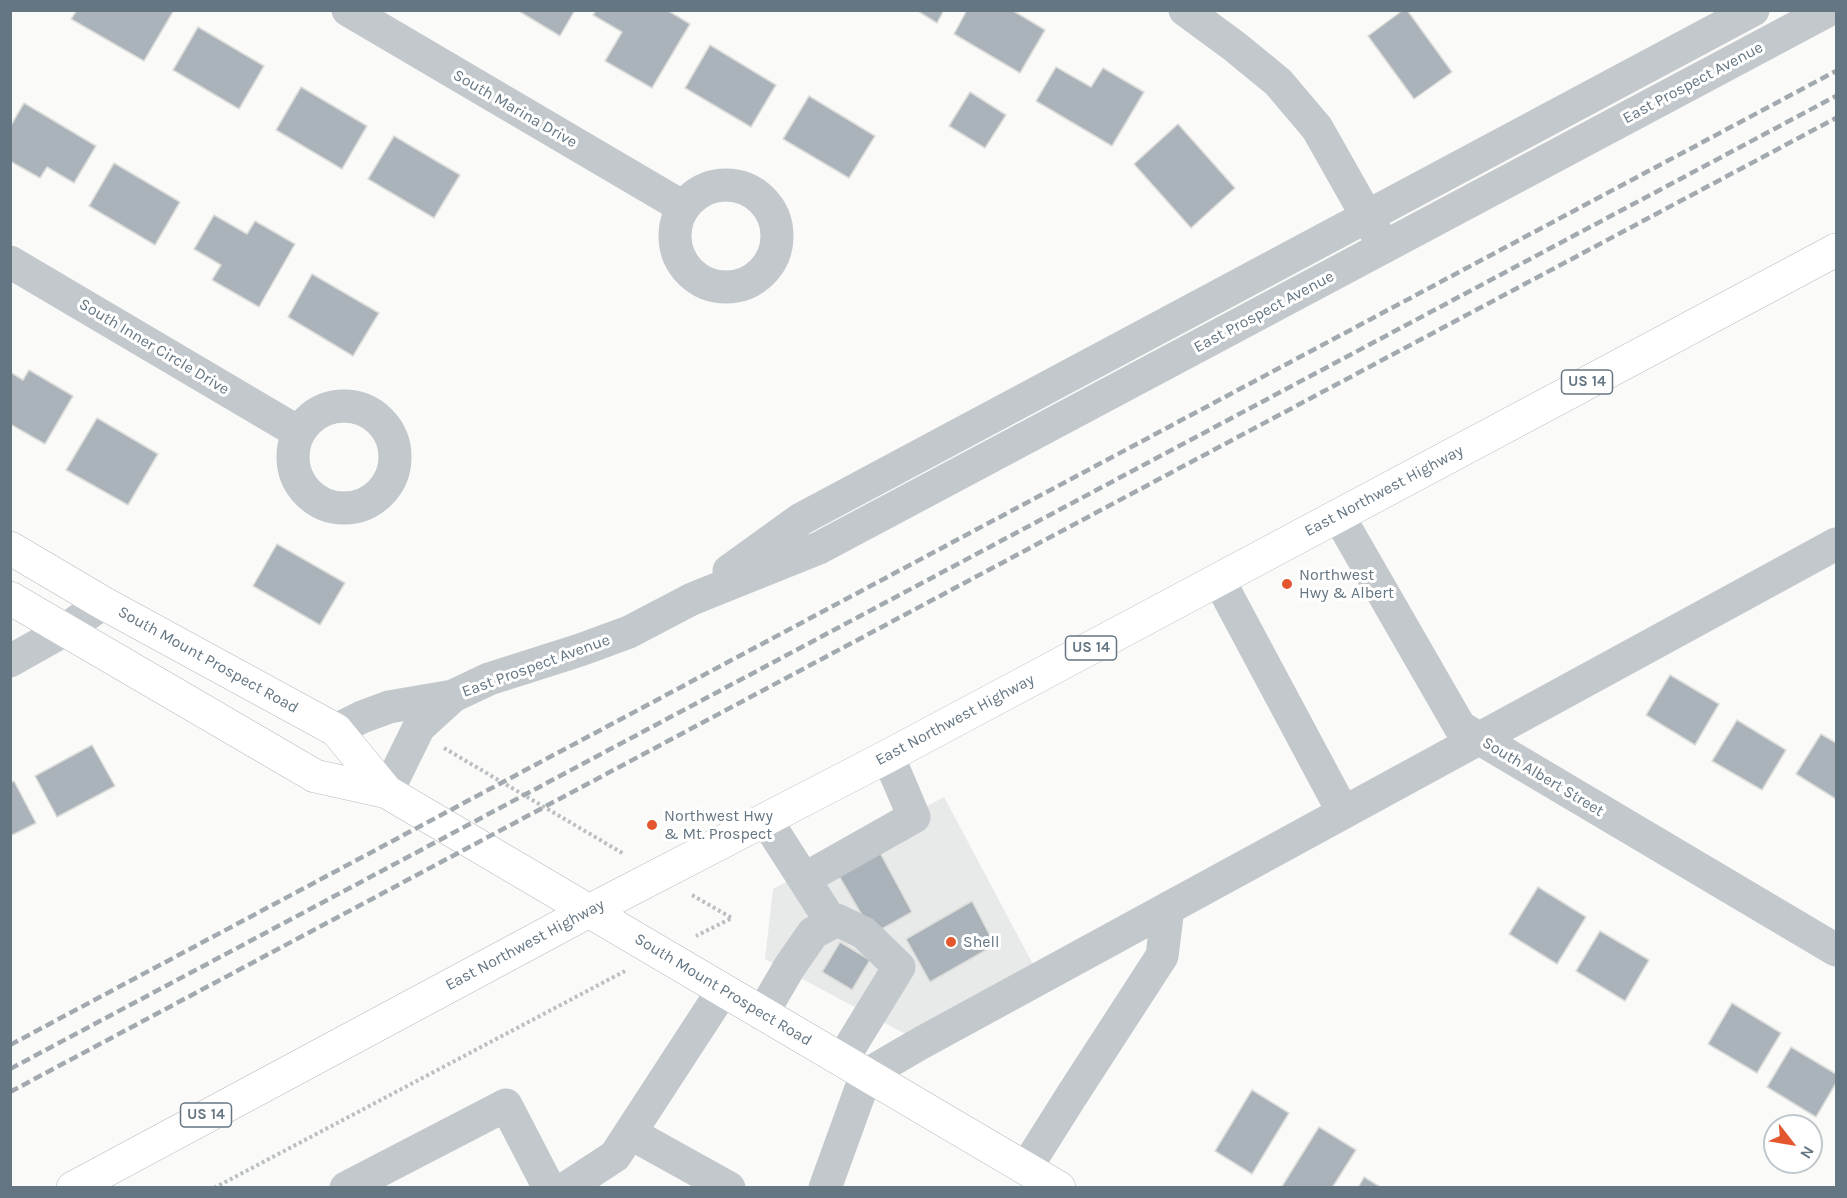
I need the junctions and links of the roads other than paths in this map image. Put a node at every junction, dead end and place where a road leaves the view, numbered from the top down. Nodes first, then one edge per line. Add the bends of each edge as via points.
1 (1185, 10) edge
2 (1753, 10) edge
3 (1822, 12) edge
4 (368, 16) edge
5 (683, 207) dead end
6 (1367, 217) junction
7 (1385, 248) junction
8 (1833, 260) edge
9 (10, 262) edge
10 (298, 432) dead end
11 (1338, 515) junction
12 (1836, 543) edge
13 (10, 548) edge
14 (1219, 580) junction
15 (10, 598) edge
16 (692, 598) junction
17 (103, 603) junction
18 (65, 630) junction
19 (10, 661) edge
20 (453, 696) junction
21 (336, 730) junction
22 (1479, 739) junction
23 (888, 756) junction
24 (387, 792) junction
25 (1343, 812) junction
26 (766, 820) junction
27 (804, 879) junction
28 (1168, 908) junction
29 (589, 911) junction
30 (832, 923) junction
31 (1836, 950) edge
32 (723, 990) junction
33 (762, 1014) junction
34 (854, 1067) junction
35 (630, 1133) junction
36 (1026, 1168) junction
37 (73, 1188) edge
38 (346, 1188) edge
39 (549, 1188) edge
40 (566, 1188) edge
41 (729, 1188) edge
42 (825, 1188) edge
43 (1059, 1188) edge

1 - 6 street via 1278,82 1317,128
2 - 6 street, East Prospect Avenue
3 - 7 street, East Prospect Avenue
4 - 5 street, South Marina Drive
6 - 7 street
6 - 16 street, East Prospect Avenue via 801,519
7 - 16 street, East Prospect Avenue via 819,548
8 - 11 main road, East Northwest Highway / US 14
9 - 10 street, South Inner Circle Drive
11 - 14 main road, East Northwest Highway / US 14
11 - 22 street, South Albert Street via 1460,727
12 - 22 street
13 - 17 main road, South Mount Prospect Road
14 - 23 main road, East Northwest Highway / US 14
14 - 25 street
15 - 18 main road, South Mount Prospect Road
16 - 20 street, East Prospect Avenue via 629,632 489,679
17 - 18 street
17 - 21 main road, South Mount Prospect Road
18 - 19 street
18 - 24 main road, South Mount Prospect Road via 315,776
20 - 21 street via 389,707
20 - 24 street, East Prospect Avenue via 419,727
21 - 24 main road, South Mount Prospect Road
22 - 25 street
22 - 31 street, South Albert Street
23 - 26 main road, East Northwest Highway / US 14
23 - 27 street via 914,817
24 - 29 main road, South Mount Prospect Road
25 - 28 street
26 - 27 street
26 - 29 main road, East Northwest Highway / US 14
27 - 30 street
28 - 34 street via 921,1043
28 - 36 street via 1162,956
29 - 32 main road, South Mount Prospect Road
29 - 37 main road, East Northwest Highway / US 14
30 - 33 street via 813,933
30 - 34 street via 837,920 864,933 899,967
32 - 33 main road, South Mount Prospect Road
32 - 35 street
33 - 34 main road, South Mount Prospect Road
34 - 36 main road, South Mount Prospect Road
34 - 42 street
35 - 40 street via 615,1156
35 - 41 street
36 - 43 main road, South Mount Prospect Road
38 - 39 street via 506,1105

